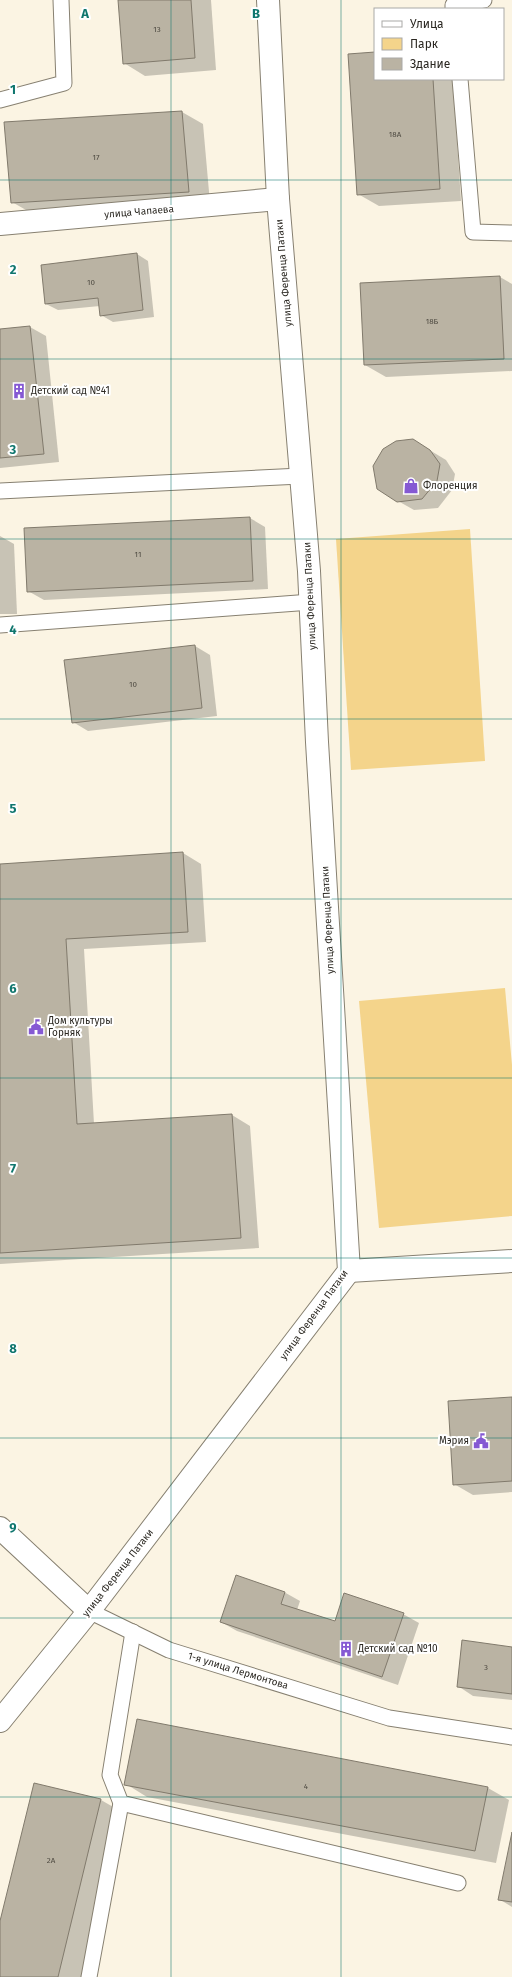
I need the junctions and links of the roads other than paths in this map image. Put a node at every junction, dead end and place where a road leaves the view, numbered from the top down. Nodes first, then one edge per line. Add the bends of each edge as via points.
1 (61, 0) edge
2 (268, 0) edge
3 (484, 0) edge
4 (453, 8) edge
5 (460, 80) edge
6 (0, 100) edge
7 (278, 199) junction
8 (0, 224) edge
9 (512, 233) edge
10 (301, 476) junction
11 (0, 491) edge
12 (311, 602) junction
13 (0, 625) edge
14 (512, 1261) edge
15 (349, 1271) junction
16 (0, 1528) edge
17 (89, 1611) junction
18 (133, 1632) junction
19 (0, 1721) edge
20 (512, 1737) edge
21 (121, 1803) junction
22 (458, 1883) dead end
23 (89, 1977) edge

1 - 6 lane via 64,83
2 - 7 street, улица Ференца Патаки
3 - 4 lane via 453,5
5 - 9 lane via 473,232
7 - 8 street, улица Чапаева
7 - 10 street, улица Ференца Патаки
10 - 11 lane
10 - 12 street, улица Ференца Патаки
12 - 13 lane
12 - 15 street, улица Ференца Патаки
14 - 15 street
15 - 17 street, улица Ференца Патаки
16 - 17 street, 1-я улица Лермонтова
17 - 18 lane, 1-я улица Лермонтова
17 - 19 street, улица Ференца Патаки
18 - 20 lane, 1-я улица Лермонтова via 169,1650 389,1718
18 - 21 lane via 110,1775
21 - 22 lane
21 - 23 lane

